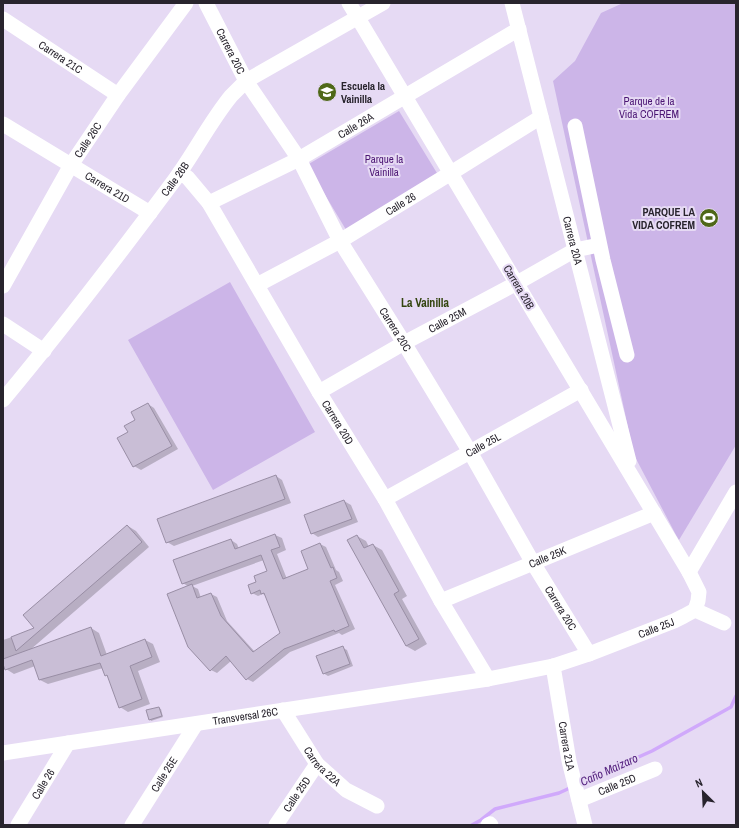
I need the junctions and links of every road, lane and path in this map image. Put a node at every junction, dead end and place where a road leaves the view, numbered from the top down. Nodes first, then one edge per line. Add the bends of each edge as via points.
1 (186, 3) edge
2 (206, 3) edge
3 (349, 3) edge
4 (383, 3) edge
5 (512, 3) edge
6 (358, 17) junction
7 (3, 19) edge
8 (519, 29) junction
9 (246, 81) junction
10 (118, 95) junction
11 (406, 96) junction
12 (541, 117) junction
13 (3, 124) edge
14 (575, 126) dead end
15 (299, 159) junction
16 (71, 165) junction
17 (180, 172) junction
18 (451, 173) junction
19 (209, 203) junction
20 (150, 213) junction
21 (340, 240) junction
22 (599, 245) junction
23 (575, 250) junction
24 (603, 260) junction
25 (579, 267) junction
26 (517, 283) junction
27 (257, 285) junction
28 (3, 286) edge
29 (3, 324) edge
30 (404, 343) junction
31 (44, 351) junction
32 (627, 354) dead end
33 (581, 390) junction
34 (319, 392) junction
35 (3, 400) edge
36 (470, 452) junction
37 (633, 477) junction
38 (736, 492) edge
39 (385, 499) junction
40 (654, 513) junction
41 (533, 563) junction
42 (689, 572) junction
43 (441, 601) junction
44 (695, 610) junction
45 (724, 623) dead end
46 (588, 654) junction
47 (553, 666) junction
48 (488, 679) junction
49 (283, 710) junction
50 (196, 724) junction
51 (68, 743) junction
52 (5, 749) edge
53 (317, 764) junction
54 (655, 769) dead end
55 (578, 796) junction
56 (377, 806) dead end
57 (20, 824) edge
58 (132, 825) edge
59 (276, 825) edge
60 (488, 825) edge
61 (491, 825) edge
62 (585, 825) edge

1 - 10 street, Calle 26C
2 - 9 street, Carrera 20C
3 - 6 street, Carrera 20B
4 - 6 street, Calle 26B
5 - 8 street, Carrera 20A
6 - 9 street, Calle 26B
6 - 11 street, Carrera 20B
7 - 10 street, Carrera 21C
8 - 11 street, Calle 26A
8 - 12 street, Carrera 20A
9 - 15 street, Carrera 20C
9 - 17 street, Calle 26B via 232,95
10 - 16 street, Calle 26C
11 - 15 street, Calle 26A
11 - 18 street, Carrera 20B
12 - 18 street, Calle 26
12 - 23 street, Carrera 20A
13 - 16 street, Carrera 21D
14 - 22 street
15 - 19 street, Calle 26A
15 - 21 street, Carrera 20C
16 - 20 street, Carrera 21D
16 - 28 street, Calle 26C
17 - 19 street, Carrera 20D
17 - 20 street, Calle 26B
18 - 21 street, Calle 26
18 - 26 street, Carrera 20B
19 - 27 street, Carrera 20D
20 - 31 street, Calle 26B
21 - 27 street, Calle 26
21 - 30 street, Carrera 20C
22 - 23 street, Calle 25M
22 - 24 street
23 - 25 street, Carrera 20A
23 - 26 street, Calle 25M
24 - 25 street
24 - 32 street
25 - 37 street, Carrera 20A
26 - 30 street, Calle 25M
26 - 33 street, Carrera 20B
27 - 34 street, Carrera 20D
29 - 31 street
30 - 34 street, Calle 25M
30 - 36 street, Carrera 20C
31 - 35 street, Calle 26B
33 - 36 street, Calle 25L
33 - 37 street, Carrera 20B
34 - 39 street, Carrera 20D
36 - 39 street, Calle 25L
36 - 41 street, Carrera 20C
37 - 40 street, Carrera 20B
38 - 42 street
39 - 43 street, Carrera 20D
40 - 41 street, Calle 25K
40 - 42 street, Carrera 20B
41 - 43 street, Calle 25K
41 - 46 street, Carrera 20C
42 - 44 street via 699,592
43 - 48 street, Carrera 20D
44 - 45 street
44 - 46 street, Calle 25J via 674,621
46 - 47 street, Calle 25J
47 - 48 street, Calle 25J
47 - 55 street, Carrera 21A
48 - 49 street, Transversal 26C
49 - 50 street, Transversal 26C
49 - 53 street, Carrera 22A
50 - 51 street, Transversal 26C
50 - 58 street, Calle 25E
51 - 52 street, Transversal 26C
51 - 57 street, Calle 26
53 - 56 street, Carrera 22A via 346,790
53 - 59 street, Calle 25D
54 - 55 street, Calle 25D
55 - 62 street, Carrera 21A
60 - 61 street

